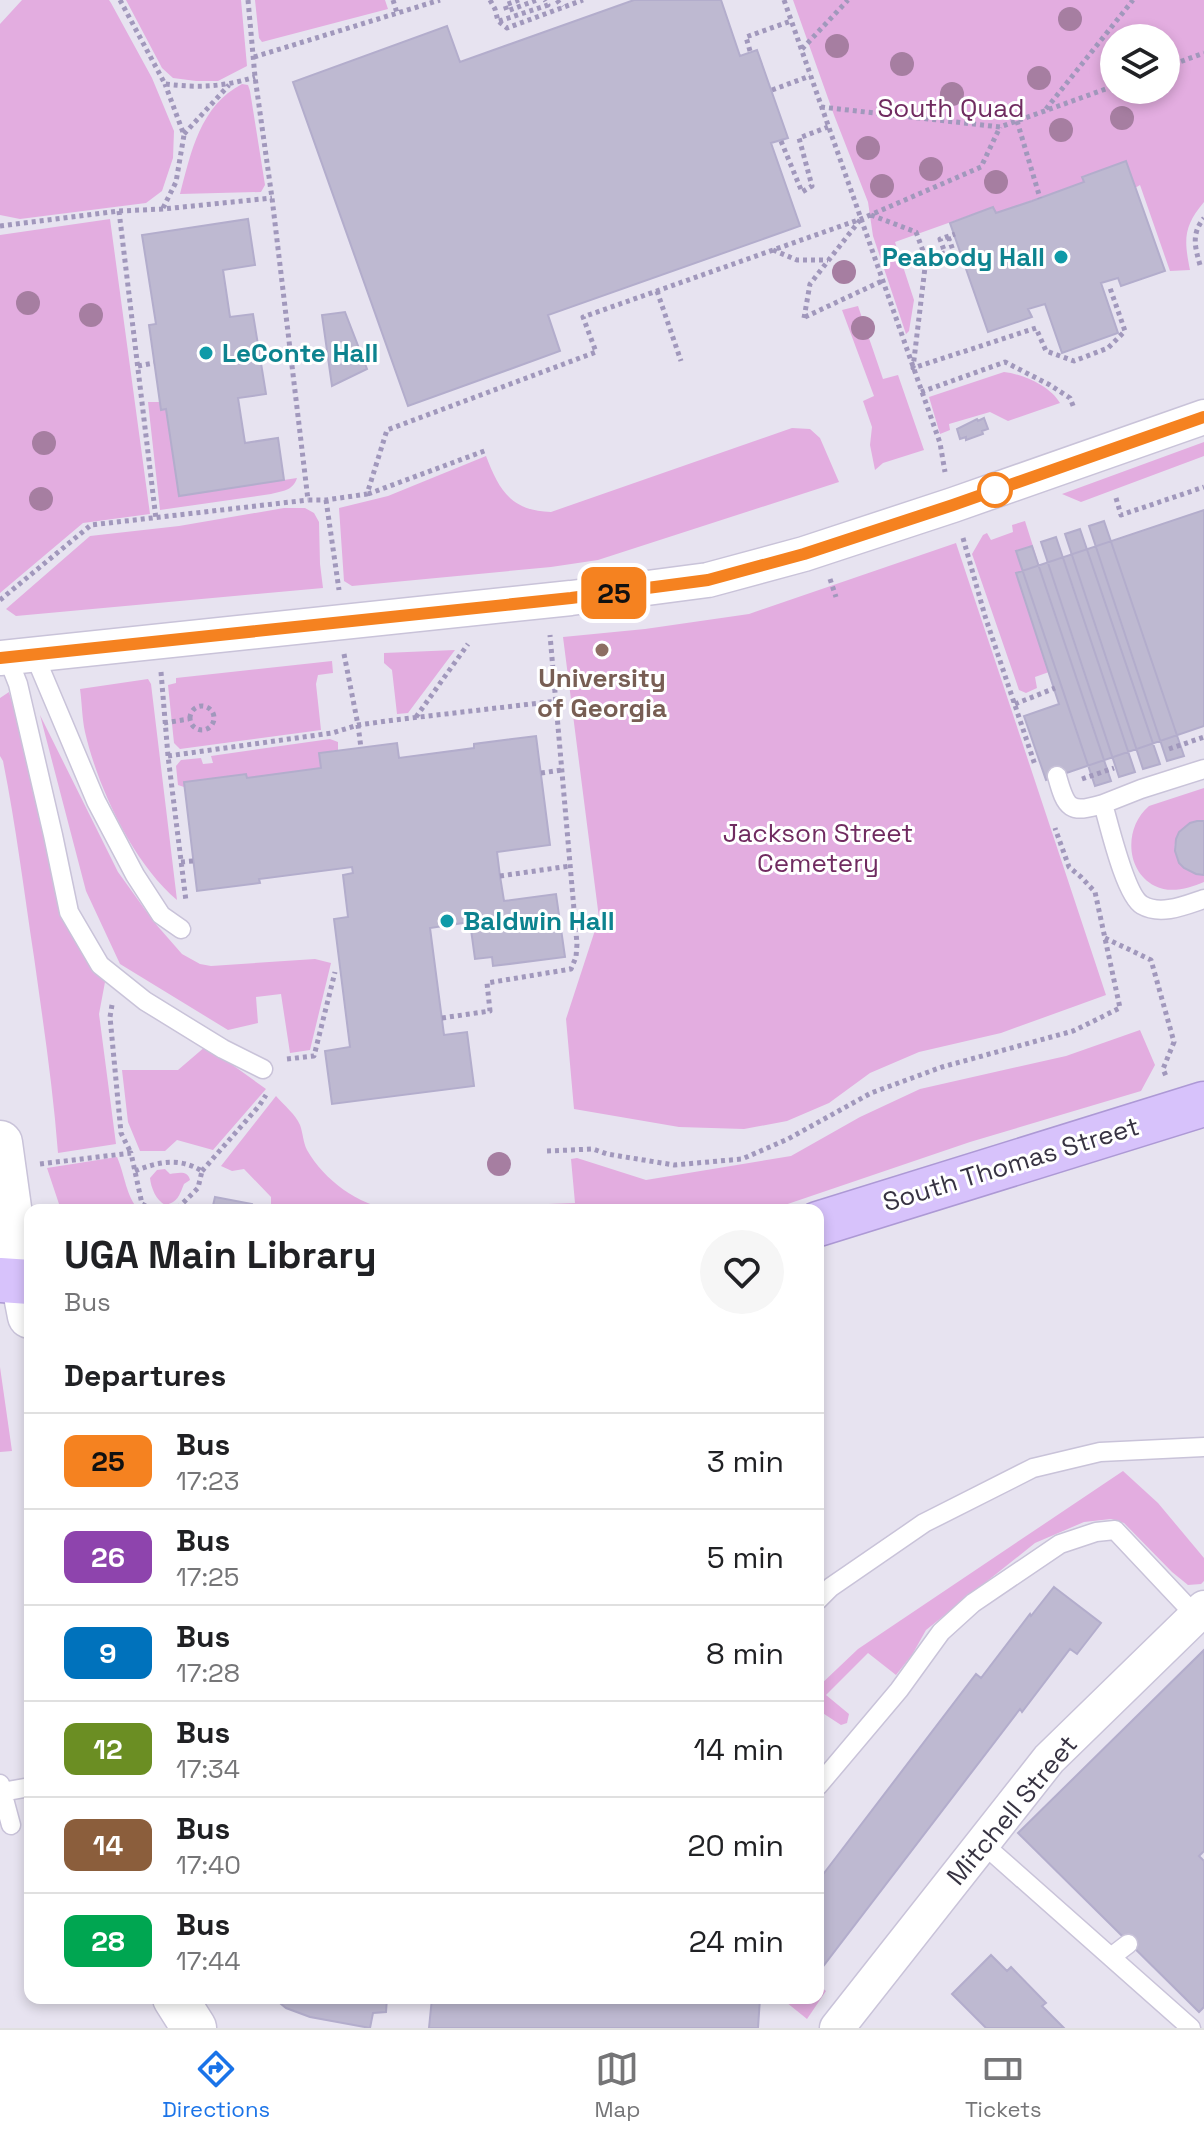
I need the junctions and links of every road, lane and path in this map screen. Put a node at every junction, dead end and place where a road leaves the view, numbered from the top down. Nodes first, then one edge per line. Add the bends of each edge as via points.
1 (120, 0) edge
2 (248, 0) edge
3 (393, 0) edge
4 (440, 0) edge
5 (490, 0) edge
6 (519, 0) edge
7 (537, 0) edge
8 (545, 0) edge
9 (557, 0) edge
10 (583, 0) edge
11 (784, 0) edge
12 (848, 0) edge
13 (1133, 0) edge
14 (562, 7) junction
15 (397, 13) junction
16 (498, 21) junction
17 (791, 21) junction
18 (802, 49) junction
19 (750, 51) dead end
20 (1204, 53) edge
21 (254, 57) junction
22 (1180, 62) edge
23 (810, 76) junction
24 (255, 77) junction
25 (165, 84) junction
26 (229, 85) junction
27 (772, 90) dead end
28 (1100, 91) edge
29 (821, 107) junction
30 (1046, 110) junction
31 (1017, 121) junction
32 (828, 127) junction
33 (1000, 127) junction
34 (184, 135) junction
35 (781, 141) dead end
36 (272, 198) junction
37 (1040, 198) dead end
38 (163, 209) junction
39 (119, 211) junction
40 (871, 215) junction
41 (1204, 218) edge
42 (861, 219) junction
43 (0, 226) edge
44 (773, 250) junction
45 (926, 259) junction
46 (829, 260) junction
47 (940, 261) dead end
48 (1200, 265) dead end
49 (882, 281) junction
50 (1110, 288) dead end
51 (657, 291) junction
52 (681, 361) dead end
53 (154, 363) dead end
54 (138, 366) junction
55 (913, 368) junction
56 (921, 392) junction
57 (1074, 408) dead end
58 (1204, 417) edge
59 (487, 450) dead end
60 (946, 481) dead end
61 (1204, 487) edge
62 (367, 494) junction
63 (1116, 498) dead end
64 (308, 500) junction
65 (326, 500) junction
66 (156, 519) junction
67 (961, 531) dead end
68 (339, 591) dead end
69 (0, 600) edge
70 (549, 633) dead end
71 (471, 640) dead end
72 (343, 652) dead end
73 (14, 656) edge
74 (161, 680) dead end
75 (1055, 688) dead end
76 (557, 701) junction
77 (1015, 704) junction
78 (416, 717) junction
79 (189, 719) junction
80 (164, 723) junction
81 (358, 725) junction
82 (1204, 737) edge
83 (1190, 742) dead end
84 (361, 748) dead end
85 (168, 756) junction
86 (1036, 769) dead end
87 (1204, 769) edge
88 (562, 770) junction
89 (541, 773) dead end
90 (1057, 776) dead end
91 (1103, 804) junction
92 (1053, 822) dead end
93 (193, 861) dead end
94 (181, 862) junction
95 (570, 866) junction
96 (500, 876) dead end
97 (1204, 899) edge
98 (187, 910) dead end
99 (181, 929) dead end
100 (1104, 937) junction
101 (335, 972) dead end
102 (117, 978) junction
103 (517, 978) junction
104 (519, 988) dead end
105 (442, 1018) dead end
106 (261, 1068) joint
107 (1163, 1069) dead end
108 (270, 1089) dead end
109 (1204, 1104) edge
110 (547, 1151) dead end
111 (131, 1153) junction
112 (17, 1154) edge
113 (135, 1171) junction
114 (202, 1171) junction
115 (142, 1204) edge
116 (182, 1204) edge
117 (824, 1222) edge
118 (21, 1290) edge
119 (1204, 1447) edge
120 (824, 1594) edge
121 (1200, 1612) edge
122 (824, 1779) edge
123 (24, 1787) edge
124 (1, 1788) edge
125 (11, 1825) dead end
126 (982, 1843) junction
127 (1128, 1944) dead end
128 (1111, 1957) junction
129 (179, 2004) edge
130 (194, 2028) edge
131 (837, 2028) edge
132 (1191, 2028) edge

1 - 25 path
2 - 21 path
3 - 15 path
4 - 15 path
5 - 16 path
6 - 7 path via 505,5 507,11
8 - 16 path via 548,5
9 - 14 path
10 - 14 path
11 - 17 path
12 - 18 path
13 - 30 path
14 - 16 path via 507,28
15 - 21 path
17 - 18 path
17 - 19 path via 746,37
18 - 23 path
20 - 22 path
21 - 24 path
23 - 27 path
23 - 29 path
24 - 26 path
24 - 36 path
25 - 26 path
25 - 34 path
26 - 34 path
28 - 30 path
29 - 32 path
29 - 33 path
30 - 31 path
31 - 33 path
31 - 37 path
32 - 35 path via 799,138 812,186 802,192
32 - 42 path
33 - 40 path via 981,167
34 - 38 path via 176,182
36 - 38 path
36 - 64 path
38 - 39 path
39 - 43 path
39 - 54 path
40 - 42 path
40 - 45 path via 916,232
41 - 48 path via 1193,242
42 - 44 path
42 - 46 path
42 - 49 path
44 - 46 path via 797,260
44 - 51 path
45 - 47 path via 945,253 940,239 955,236 949,239 955,256
45 - 55 path
46 - 49 path via 810,284 804,318
49 - 55 path
50 - 55 path via 1125,331 1108,348 1074,361 1046,351 1036,328
51 - 52 path
51 - 62 path via 583,317 596,352 387,430
53 - 54 path
54 - 66 path
55 - 56 path
56 - 57 path via 1005,362 1070,398
56 - 60 path via 943,454
58 - 73 street via 804,554 708,580
59 - 62 path
61 - 63 path via 1121,515
62 - 65 path
64 - 65 path
64 - 66 path
65 - 68 path
66 - 69 path via 91,525
67 - 77 path
70 - 76 path
71 - 78 path
72 - 81 path
73 - 99 lane via 135,875 161,915
73 - 102 lane via 69,912 100,965
74 - 80 path
75 - 77 path
76 - 78 path
76 - 88 path
77 - 86 path
78 - 81 path
79 - 79 path via 204,730 215,716 203,705 195,707
79 - 80 path
80 - 85 path
81 - 84 path
81 - 85 path
82 - 83 path
85 - 94 path
87 - 91 lane
88 - 89 path
88 - 95 path
90 - 91 lane via 1071,807 1083,810
91 - 97 lane via 1132,894 1141,904 1167,909
92 - 100 path via 1069,867 1095,892
93 - 94 path
94 - 98 path
95 - 96 path
95 - 103 path via 577,944 571,969
100 - 107 path via 1151,960 1174,1042
100 - 110 path via 1120,1008 1073,1031 942,1067 871,1093 742,1159 674,1165 593,1149
101 - 106 path via 314,1056
102 - 106 lane via 145,1001
102 - 111 path via 110,1017 121,1133
103 - 104 path
103 - 105 path via 487,983 493,1010
108 - 114 path
109 - 117 main road, South Thomas Street
111 - 112 path
111 - 113 path
112 - 118 street via 9,1208
113 - 114 path via 174,1161
113 - 115 path
114 - 116 path via 198,1188
119 - 120 lane via 1100,1452 1033,1468 924,1523
121 - 122 lane via 1115,1530 1060,1544 973,1603 941,1632
121 - 126 street, Mitchell Street via 1049,1759
123 - 124 lane
124 - 125 lane
126 - 128 lane
126 - 131 street, Mitchell Street
127 - 128 lane
128 - 132 lane
129 - 130 street

